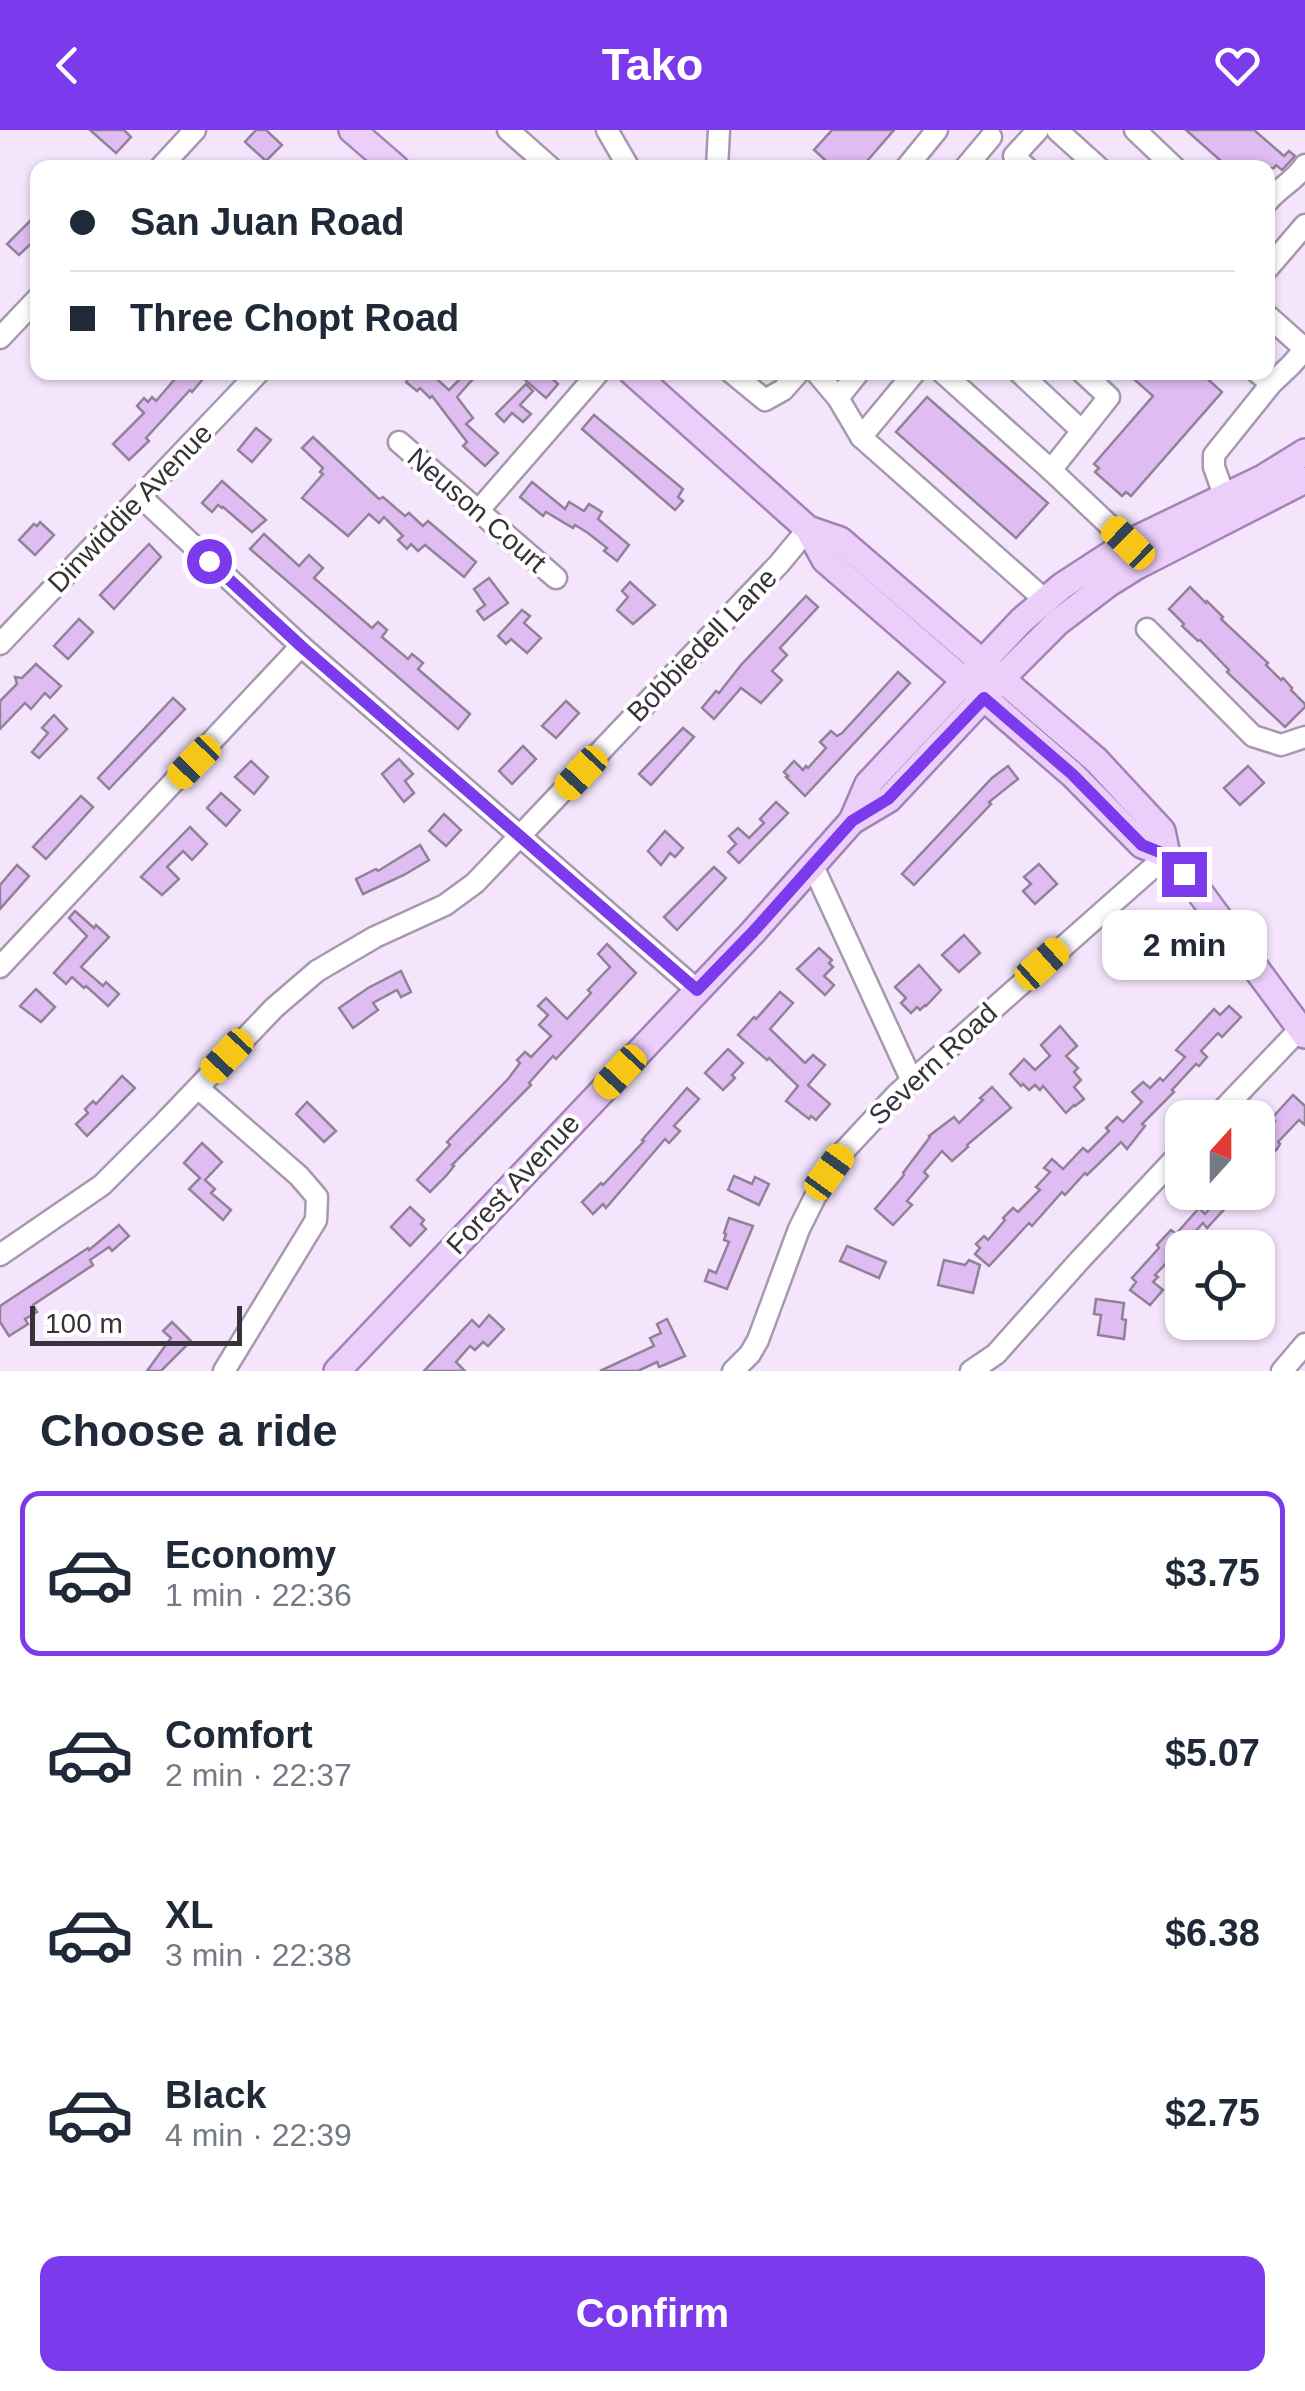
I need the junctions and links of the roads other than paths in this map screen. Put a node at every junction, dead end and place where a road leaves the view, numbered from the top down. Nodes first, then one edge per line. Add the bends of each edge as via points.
1 (196, 130) edge
2 (352, 130) edge
3 (508, 130) edge
4 (607, 130) edge
5 (719, 130) edge
6 (937, 130) edge
7 (1038, 130) edge
8 (1057, 130) edge
9 (1134, 130) edge
10 (987, 134) edge
11 (168, 160) edge
12 (387, 160) edge
13 (541, 160) edge
14 (624, 160) edge
15 (717, 160) edge
16 (913, 160) edge
17 (969, 160) edge
18 (1018, 160) edge
19 (1021, 160) edge
20 (1090, 160) edge
21 (1166, 160) edge
22 (1305, 165) edge
23 (1275, 192) edge
24 (1305, 226) edge
25 (1275, 260) edge
26 (30, 306) edge
27 (1275, 322) edge
28 (0, 338) edge
29 (1305, 349) edge
30 (1275, 373) edge
31 (251, 380) edge
32 (592, 380) edge
33 (641, 380) edge
34 (740, 380) edge
35 (792, 380) edge
36 (823, 380) edge
37 (853, 380) edge
38 (908, 380) edge
39 (951, 380) edge
40 (1028, 380) edge
41 (1091, 380) edge
42 (1263, 380) edge
43 (838, 398) junction
44 (1082, 431) junction
45 (861, 437) junction
46 (399, 442) dead end
47 (1305, 452) edge
48 (1050, 470) junction
49 (1305, 480) edge
50 (1224, 495) junction
51 (141, 497) junction
52 (478, 511) junction
53 (808, 529) junction
54 (1128, 543) junction
55 (556, 578) dead end
56 (1045, 600) junction
57 (1148, 629) dead end
58 (0, 644) edge
59 (301, 646) junction
60 (983, 680) junction
61 (1305, 737) edge
62 (520, 835) junction
63 (1167, 855) junction
64 (812, 864) junction
65 (0, 967) edge
66 (697, 990) junction
67 (1302, 1032) edge
68 (912, 1081) junction
69 (198, 1088) junction
70 (1233, 1100) edge
71 (1165, 1170) edge
72 (0, 1255) edge
73 (1305, 1344) edge
74 (224, 1371) edge
75 (336, 1371) edge
76 (733, 1371) edge
77 (971, 1371) edge
78 (1282, 1371) edge

1 - 11 street
2 - 12 main road
3 - 13 street
4 - 14 street
5 - 15 street
6 - 16 street
7 - 19 street
8 - 20 street
9 - 21 street
10 - 17 street
10 - 18 street
22 - 23 street
24 - 25 street
26 - 28 street
27 - 29 street
29 - 30 street
31 - 51 street, Dinwiddie Avenue
32 - 52 street
33 - 53 main road
34 - 35 street via 765,400
36 - 43 street
37 - 43 street
38 - 45 street
39 - 48 street
40 - 44 street
41 - 44 street via 1109,397
42 - 50 street via 1214,455
43 - 45 street
44 - 48 street
45 - 56 street
46 - 52 street, Neuson Court
47 - 50 main road, Forest Avenue
48 - 54 street
49 - 60 main road, Forest Avenue via 1108,584
50 - 54 main road, Forest Avenue
51 - 58 street, Dinwiddie Avenue
51 - 59 street
52 - 55 street, Neuson Court
53 - 60 main road via 825,560
53 - 62 street, Bobbiedell Lane
54 - 56 main road, Forest Avenue
56 - 60 main road, Forest Avenue via 1021,621
57 - 61 street via 1253,736 1281,744
59 - 62 street
59 - 65 street
60 - 63 main road via 1096,760 1162,831
60 - 64 main road, Forest Avenue via 868,784 852,821
62 - 66 street
62 - 69 street, Bobbiedell Lane via 445,905 318,971
63 - 67 main road
63 - 68 street, Severn Road
64 - 66 main road, Forest Avenue
64 - 68 street
66 - 75 main road, Forest Avenue
67 - 70 street
68 - 76 street, Severn Road via 829,1172 799,1229 758,1340
69 - 72 street, Bobbiedell Lane via 102,1184
69 - 74 street via 299,1176 318,1206 316,1220
71 - 77 street via 996,1354
73 - 78 street

